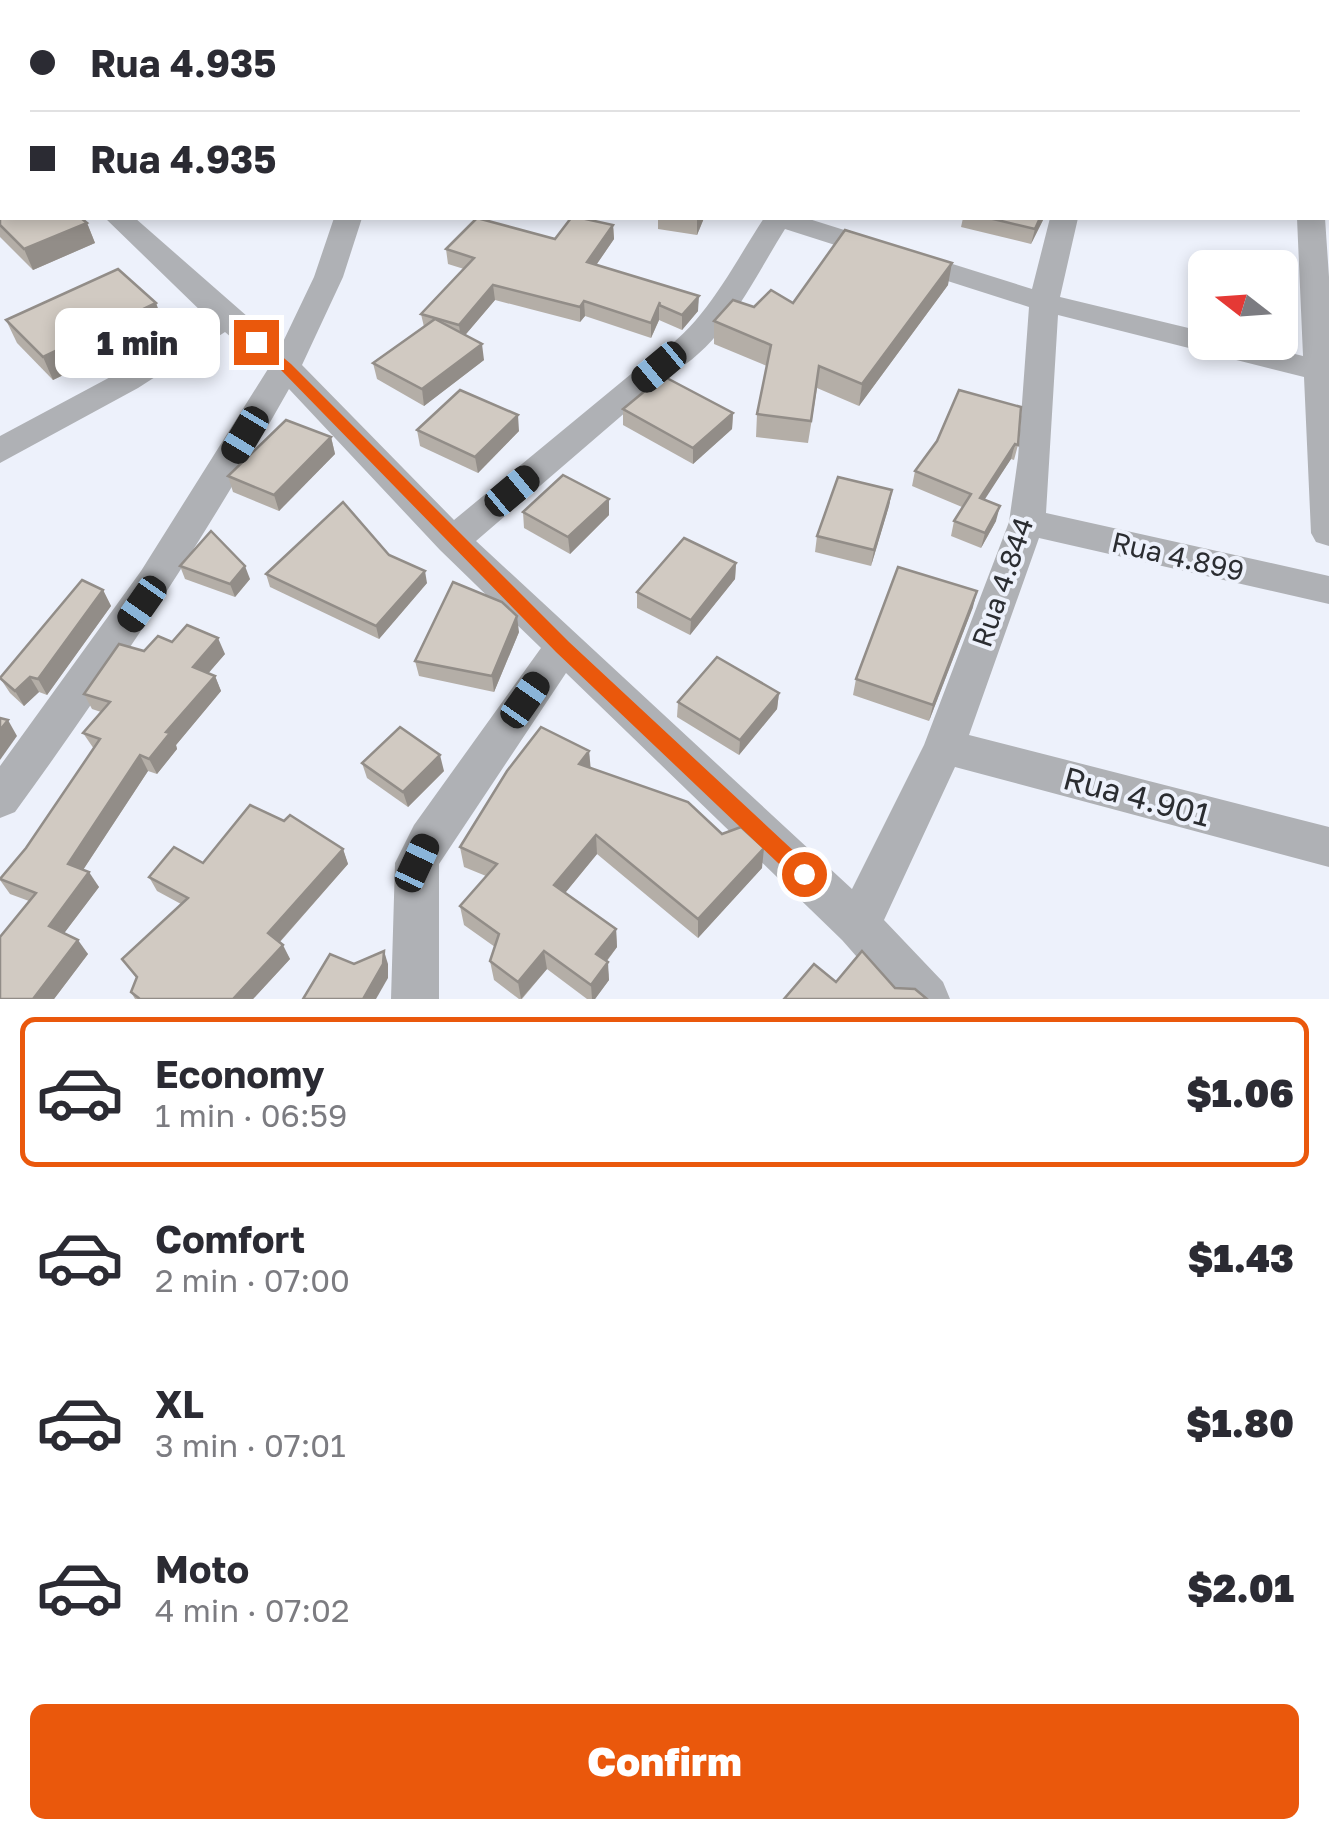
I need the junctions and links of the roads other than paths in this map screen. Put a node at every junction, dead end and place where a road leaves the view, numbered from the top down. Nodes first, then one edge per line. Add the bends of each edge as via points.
1 (121, 220) edge
2 (348, 220) edge
3 (777, 220) edge
4 (784, 220) edge
5 (1064, 220) edge
6 (1312, 220) edge
7 (1044, 302) junction
8 (226, 318) junction
9 (286, 367) junction
10 (1326, 372) edge
11 (0, 451) edge
12 (1027, 522) junction
13 (1329, 532) edge
14 (453, 540) junction
15 (1329, 590) edge
16 (562, 647) junction
17 (944, 746) junction
18 (0, 799) edge
19 (1329, 848) edge
20 (858, 924) junction
21 (416, 999) edge
22 (926, 999) edge

1 - 8 street
2 - 9 street
3 - 14 street via 694,342
4 - 7 street
5 - 7 street, Rua 4.844
6 - 10 street
7 - 10 street
7 - 12 street, Rua 4.844
8 - 9 street
8 - 11 street
9 - 14 street
9 - 18 street via 164,572
10 - 13 street
12 - 15 street, Rua 4.899
12 - 17 street, Rua 4.844
14 - 16 street
16 - 20 street
16 - 21 street via 417,863
17 - 19 street, Rua 4.901
17 - 20 street, Rua 4.844
20 - 22 street

